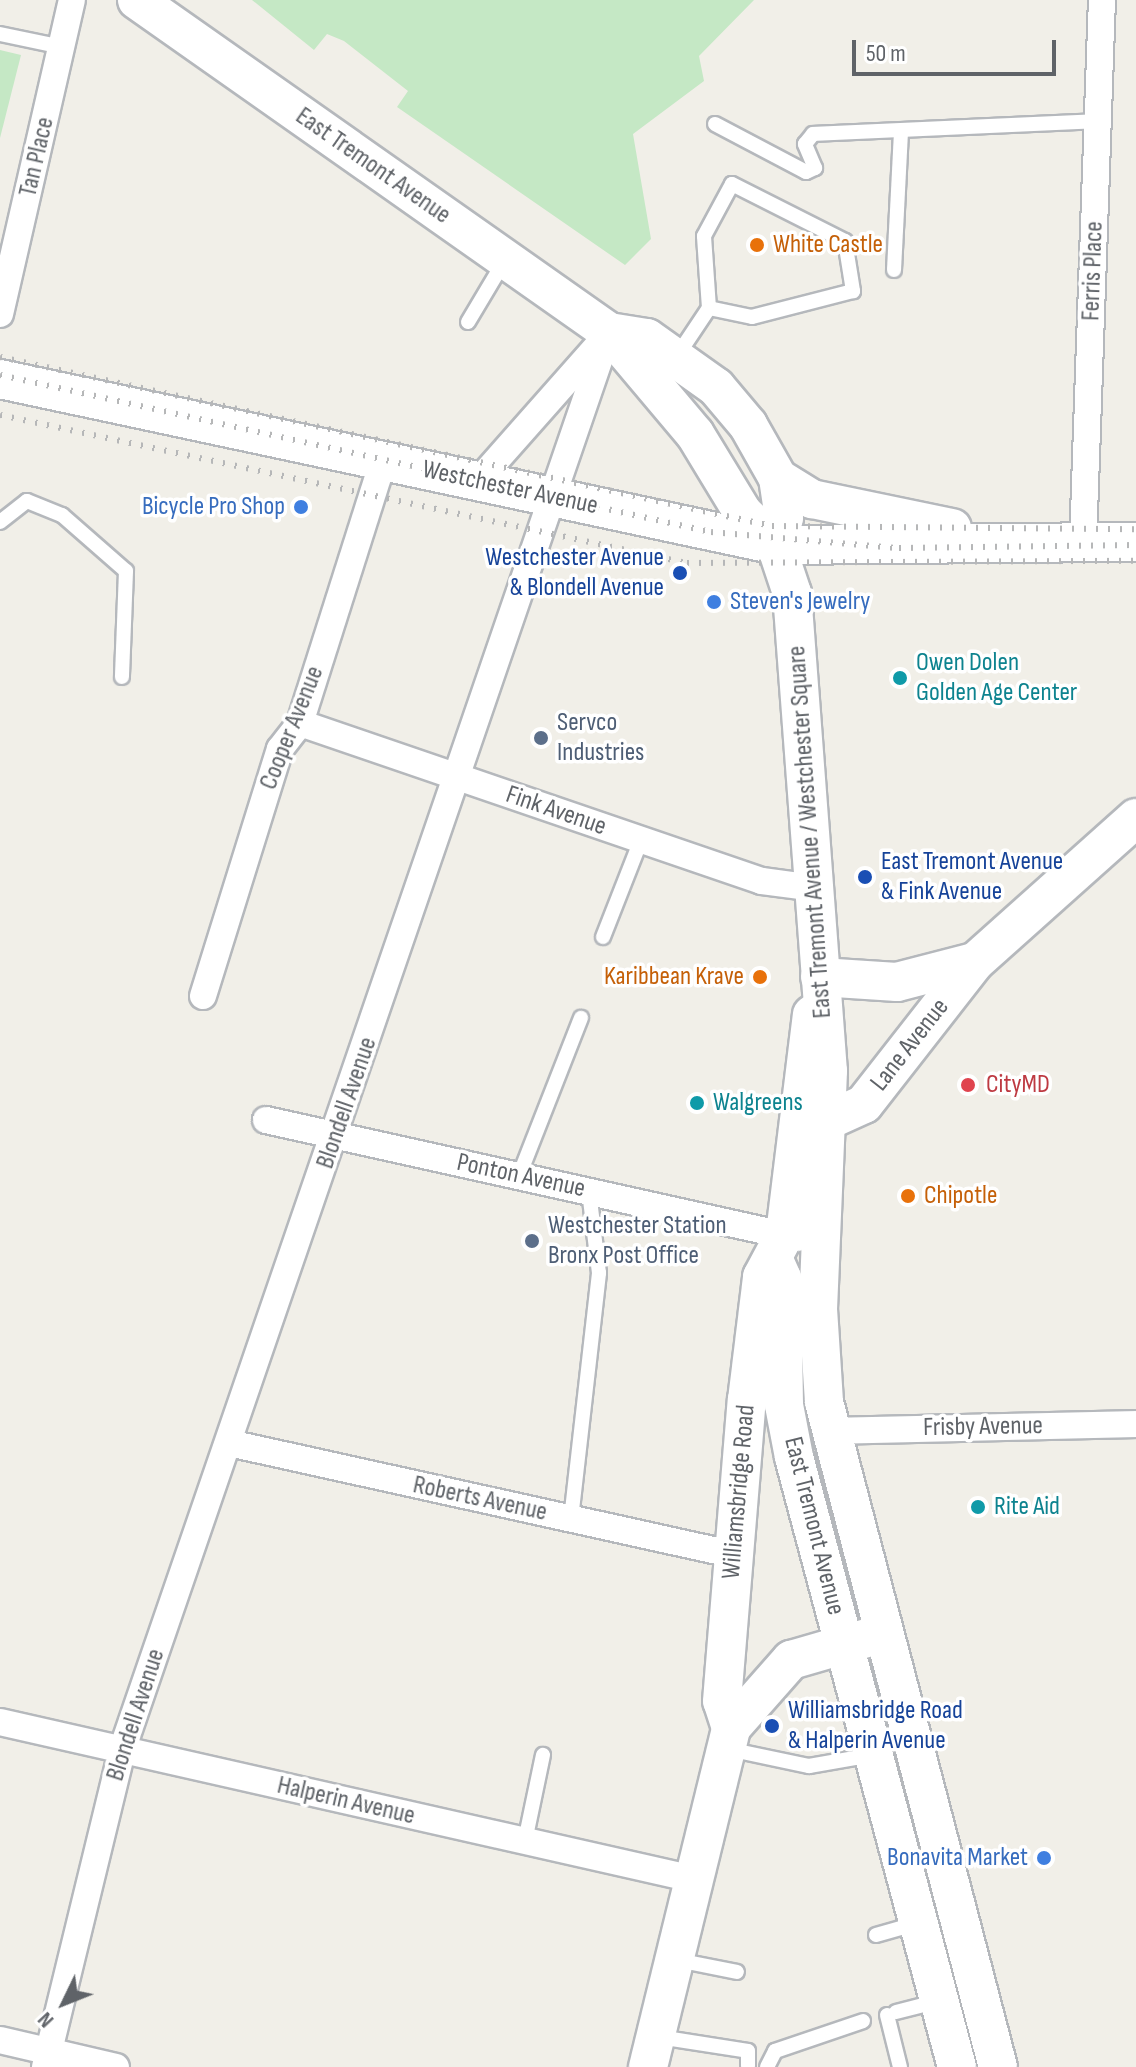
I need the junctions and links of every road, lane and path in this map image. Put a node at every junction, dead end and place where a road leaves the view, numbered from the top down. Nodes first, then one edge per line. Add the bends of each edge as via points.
1 (72, 0) edge
2 (1102, 0) edge
3 (157, 6) edge
4 (0, 34) edge
5 (62, 47) junction
6 (1099, 121) junction
7 (715, 124) dead end
8 (901, 131) junction
9 (506, 259) junction
10 (894, 270) dead end
11 (709, 308) junction
12 (0, 314) edge
13 (468, 322) dead end
14 (609, 332) junction
15 (676, 358) junction
16 (0, 379) edge
17 (383, 461) junction
18 (778, 478) junction
19 (478, 481) junction
20 (552, 497) junction
21 (0, 522) edge
22 (1136, 542) edge
23 (1025, 543) junction
24 (1083, 543) junction
25 (776, 545) junction
26 (122, 677) dead end
27 (300, 723) junction
28 (461, 778) junction
29 (1135, 820) edge
30 (641, 840) junction
31 (815, 888) junction
32 (603, 937) dead end
33 (975, 962) junction
34 (820, 977) junction
35 (203, 996) dead end
36 (581, 1018) dead end
37 (266, 1120) dead end
38 (811, 1128) junction
39 (336, 1136) junction
40 (519, 1176) junction
41 (589, 1191) junction
42 (780, 1247) junction
43 (822, 1247) junction
44 (1136, 1424) edge
45 (830, 1431) junction
46 (229, 1443) junction
47 (571, 1519) junction
48 (731, 1554) junction
49 (881, 1634) junction
50 (845, 1643) junction
51 (0, 1722) edge
52 (728, 1738) junction
53 (122, 1750) junction
54 (876, 1754) junction
55 (543, 1755) dead end
56 (525, 1841) junction
57 (693, 1879) junction
58 (918, 1923) junction
59 (876, 1935) dead end
60 (673, 1959) junction
61 (737, 1972) dead end
62 (939, 2000) junction
63 (863, 2021) dead end
64 (0, 2040) edge
65 (651, 2052) edge
66 (748, 2059) edge
67 (46, 2060) edge
68 (116, 2067) edge
69 (767, 2067) edge
70 (900, 2067) edge
71 (957, 2067) edge
72 (998, 2067) edge

1 - 5 street, Tan Place
2 - 6 street, Ferris Place
3 - 9 main road, East Tremont Avenue
4 - 5 lane
5 - 12 street, Tan Place
6 - 8 lane
6 - 24 street, Ferris Place
7 - 8 lane via 806,172 815,168 805,144 813,134
8 - 10 lane
9 - 13 lane
9 - 14 main road, East Tremont Avenue
11 - 11 lane via 752,317 853,291 845,241 732,184 704,236
11 - 15 lane
14 - 15 main road, East Tremont Avenue via 647,338
14 - 19 street
14 - 20 street, Blondell Avenue
14 - 25 main road, East Tremont Avenue via 695,434 743,513
15 - 18 main road, East Tremont Avenue via 716,387 748,425
16 - 17 main road, Westchester Avenue
17 - 19 main road, Westchester Avenue
17 - 27 street, Cooper Avenue
18 - 23 main road, Westchester Avenue via 812,499
18 - 25 main road, East Tremont Avenue via 784,518
19 - 20 main road, Westchester Avenue
20 - 25 main road, Westchester Avenue
20 - 28 street, Blondell Avenue
21 - 26 lane via 27,501 50,510 126,571
22 - 24 main road, Westchester Avenue
23 - 24 main road, Westchester Avenue
23 - 25 main road, Westchester Avenue
25 - 31 main road, East Tremont Avenue / Westchester Square via 792,593
27 - 28 street, Fink Avenue
27 - 35 street, Cooper Avenue via 280,749
28 - 30 street, Fink Avenue
28 - 39 street, Blondell Avenue
29 - 33 main road, Lane Avenue
30 - 31 street, Fink Avenue via 762,881
30 - 32 lane
31 - 34 main road, East Tremont Avenue / Westchester Square
33 - 34 main road, Lane Avenue via 897,982
33 - 38 main road, Lane Avenue via 864,1104
34 - 38 main road, East Tremont Avenue / Westchester Square
36 - 40 lane
37 - 39 street, Ponton Avenue
38 - 42 main road, East Tremont Avenue
38 - 43 main road, East Tremont Avenue
39 - 40 street, Ponton Avenue
39 - 46 street, Blondell Avenue
40 - 41 street, Ponton Avenue
41 - 42 street, Ponton Avenue
41 - 47 lane via 599,1273
42 - 43 street, Ponton Avenue
42 - 48 main road, Williamsbridge Road via 762,1277
42 - 50 main road, East Tremont Avenue via 784,1405
43 - 45 main road, East Tremont Avenue via 818,1346
44 - 45 street, Frisby Avenue
45 - 49 main road, East Tremont Avenue
46 - 47 street, Roberts Avenue
46 - 53 street, Blondell Avenue
47 - 48 street, Roberts Avenue
48 - 52 main road, Williamsbridge Road via 722,1701
49 - 50 main road, Williamsbridge Road
49 - 72 main road, East Tremont Avenue
50 - 52 main road, Williamsbridge Road via 791,1660
50 - 54 main road, East Tremont Avenue
51 - 53 street, Halperin Avenue
52 - 54 lane via 809,1766
52 - 57 main road, Williamsbridge Road
53 - 56 street, Halperin Avenue
53 - 67 street, Blondell Avenue
54 - 58 main road, East Tremont Avenue
55 - 56 lane
56 - 57 street, Halperin Avenue
57 - 60 main road, Williamsbridge Road
58 - 59 lane
58 - 62 main road, East Tremont Avenue
60 - 61 lane
60 - 65 main road, Williamsbridge Road
62 - 70 lane via 891,2013
62 - 71 main road, East Tremont Avenue
63 - 69 lane via 775,2051
64 - 67 street
65 - 66 lane
67 - 68 street

